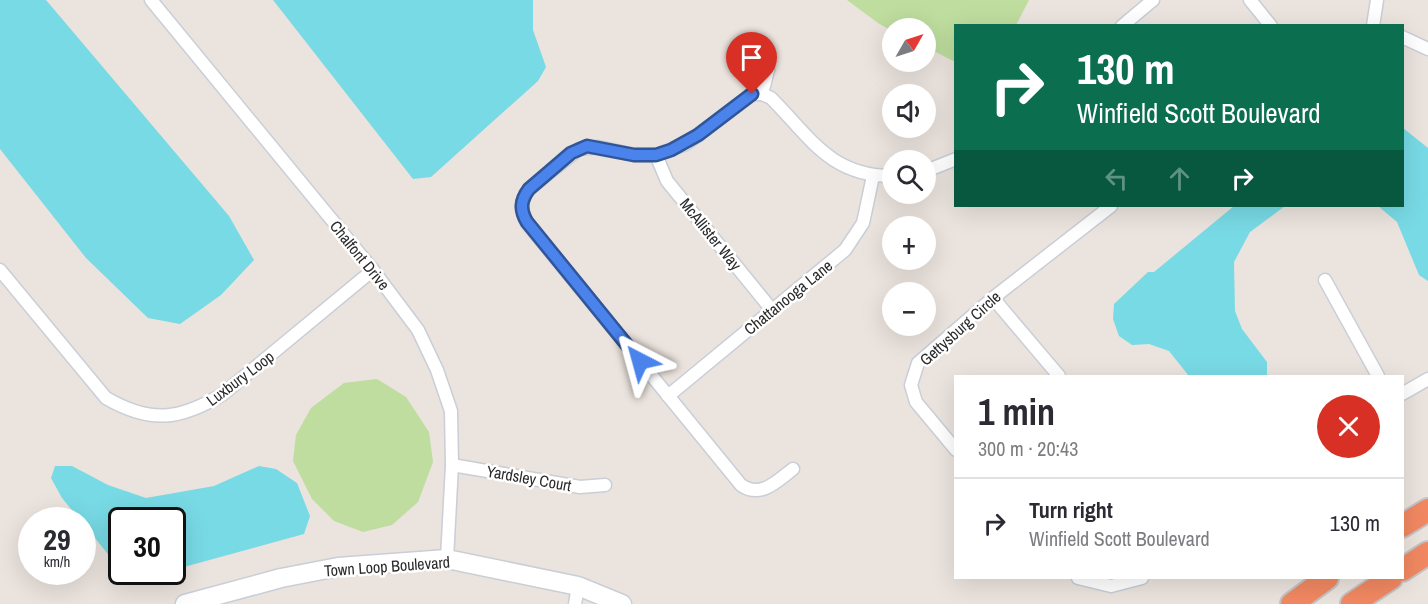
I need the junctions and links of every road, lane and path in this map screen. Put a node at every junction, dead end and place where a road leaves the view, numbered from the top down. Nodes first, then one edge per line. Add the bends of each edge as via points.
1 (151, 0) edge
2 (1153, 0) edge
3 (1250, 0) edge
4 (1377, 0) edge
5 (1124, 24) edge
6 (1269, 24) edge
7 (1373, 24) edge
8 (1404, 38) edge
9 (1428, 50) edge
10 (768, 70) dead end
11 (762, 94) junction
12 (656, 155) junction
13 (954, 160) edge
14 (936, 167) edge
15 (873, 176) junction
16 (882, 176) edge
17 (1110, 207) edge
18 (0, 270) edge
19 (373, 270) junction
20 (1325, 280) dead end
21 (993, 298) junction
22 (772, 310) junction
23 (1058, 375) edge
24 (1377, 375) edge
25 (1428, 379) edge
26 (1404, 393) edge
27 (668, 396) junction
28 (954, 448) edge
29 (452, 465) junction
30 (793, 469) dead end
31 (605, 485) dead end
32 (1428, 510) edge
33 (1404, 525) edge
34 (1428, 553) edge
35 (447, 559) junction
36 (1404, 569) edge
37 (1082, 579) edge
38 (1138, 579) edge
39 (1326, 579) edge
40 (1390, 579) edge
41 (577, 595) edge
42 (185, 604) edge
43 (622, 604) edge
44 (1292, 604) edge
45 (1352, 604) edge

1 - 19 street, Chalfont Drive
2 - 5 street
3 - 6 street
4 - 7 street
8 - 9 street
10 - 11 street
11 - 12 street via 744,99 686,144
11 - 15 street via 771,98 824,155
12 - 22 street, McAllister Way via 668,181
12 - 27 street via 634,155 598,147 579,149 529,189 521,206 527,222
13 - 14 street
15 - 16 street
15 - 22 street, Chattanooga Lane via 856,237
17 - 21 street, Gettysburg Circle
18 - 19 street, Luxbury Loop via 106,398 127,410 172,417 196,410 223,394
19 - 29 street, Chalfont Drive via 418,330 438,370 451,411
20 - 24 street
21 - 23 street
21 - 28 street, Gettysburg Circle via 918,363 911,385 916,402
22 - 27 street, Chattanooga Lane
25 - 26 street
27 - 30 street via 749,491 766,488
29 - 31 street, Yardsley Court via 580,487
29 - 35 street, Chalfont Drive
32 - 33 highway
34 - 36 highway
35 - 41 street, Town Loop Boulevard
35 - 42 street, Town Loop Boulevard via 338,567
37 - 38 street via 1111,586
39 - 44 highway
40 - 45 highway
41 - 43 street, Town Loop Boulevard

